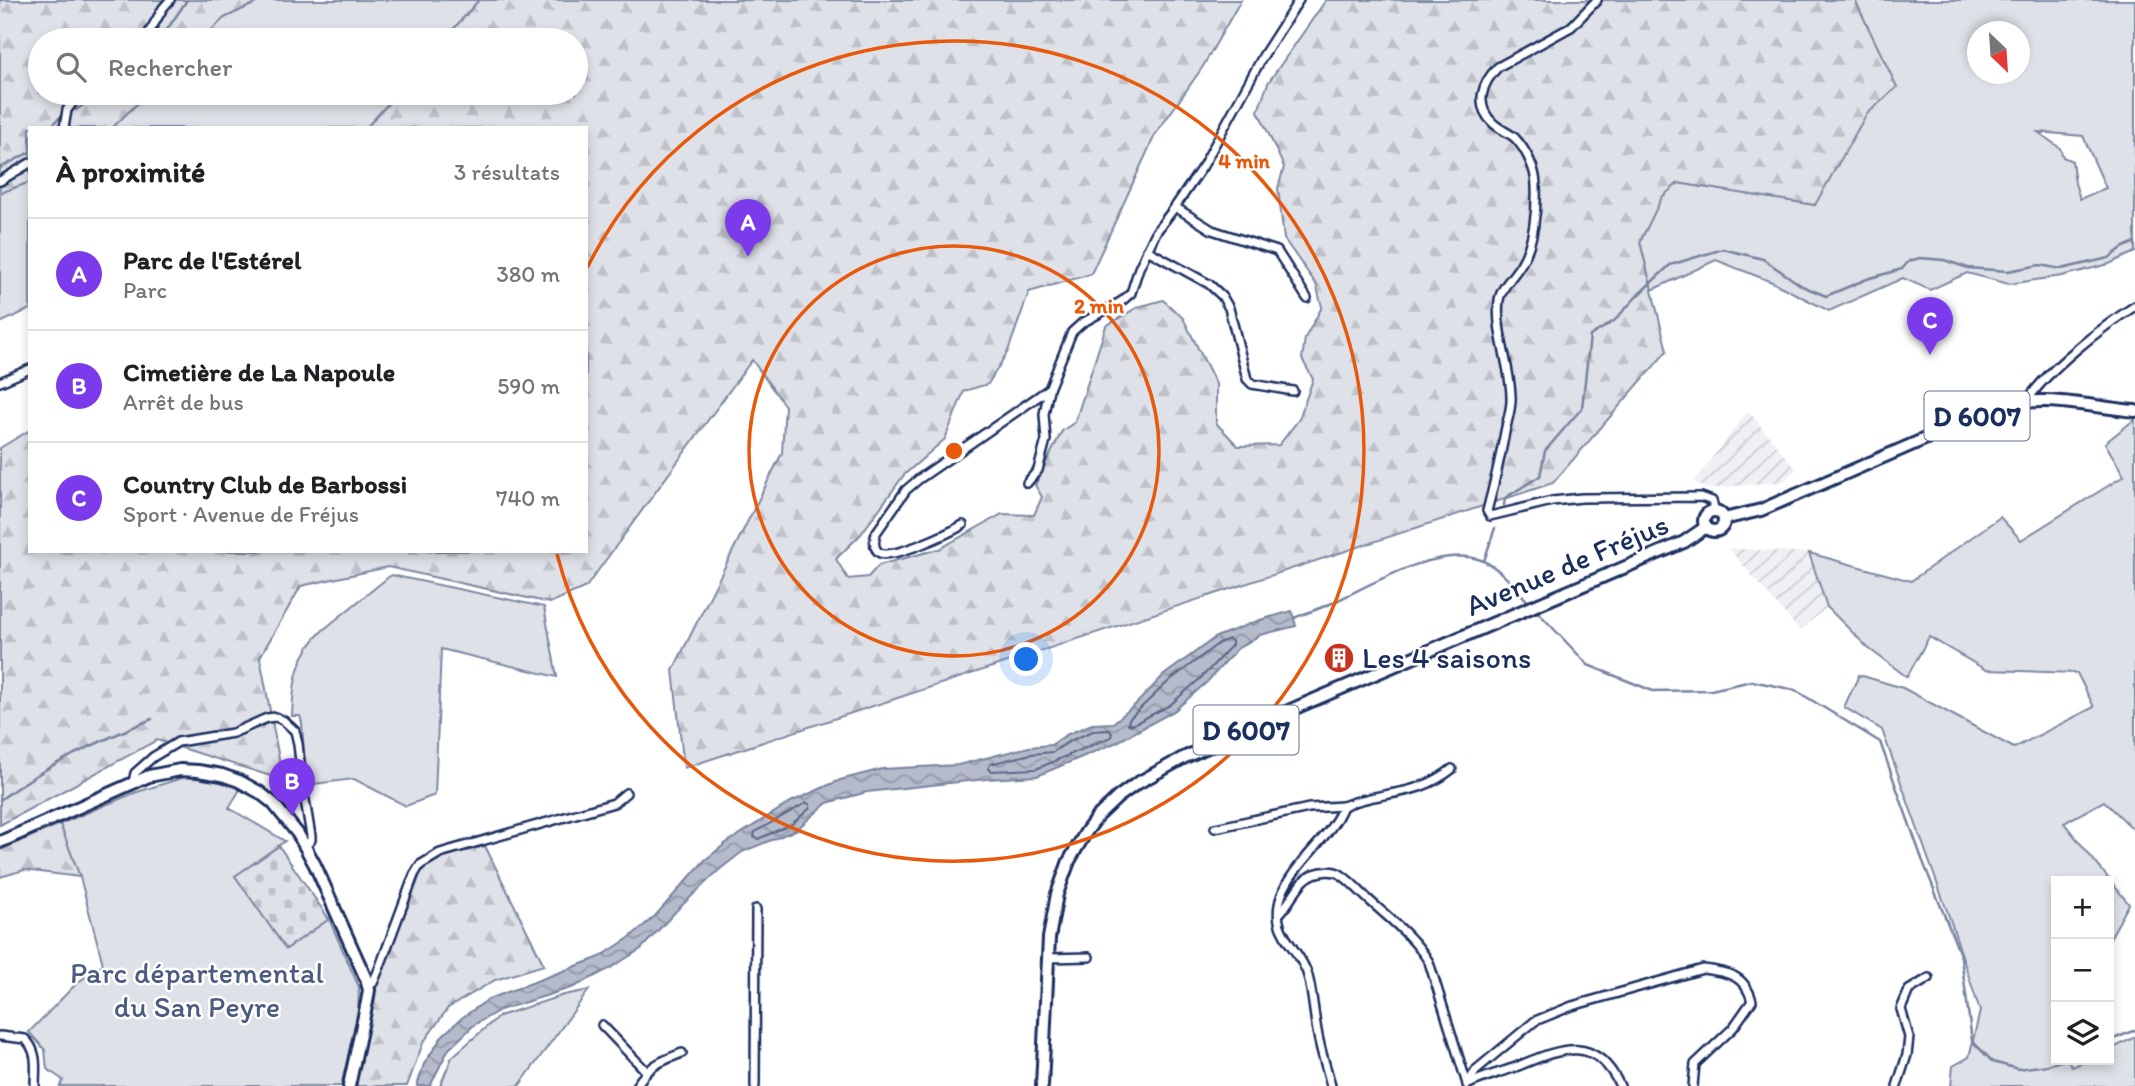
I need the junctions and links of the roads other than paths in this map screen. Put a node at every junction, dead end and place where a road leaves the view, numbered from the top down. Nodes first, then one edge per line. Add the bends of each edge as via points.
1 (170, 0) edge
2 (1299, 0) edge
3 (1597, 0) edge
4 (152, 28) edge
5 (71, 105) edge
6 (64, 126) edge
7 (28, 164) edge
8 (0, 181) edge
9 (1175, 207) junction
10 (1147, 250) junction
11 (1307, 298) dead end
12 (2135, 306) edge
13 (28, 370) edge
14 (0, 382) edge
15 (1049, 389) junction
16 (1293, 391) dead end
17 (2027, 401) junction
18 (2135, 411) edge
19 (1027, 483) dead end
20 (1715, 511) junction
21 (1724, 519) junction
22 (963, 525) dead end
23 (1706, 527) junction
24 (1452, 769) dead end
25 (133, 782) junction
26 (626, 793) dead end
27 (1343, 806) junction
28 (1215, 828) dead end
29 (0, 842) edge
30 (442, 842) dead end
31 (305, 846) junction
32 (440, 853) junction
33 (756, 909) dead end
34 (1279, 914) junction
35 (1089, 957) dead end
36 (1048, 958) junction
37 (1929, 978) dead end
38 (368, 986) junction
39 (602, 1025) dead end
40 (0, 1036) edge
41 (682, 1053) dead end
42 (646, 1071) junction
43 (1467, 1085) edge
44 (35, 1086) edge
45 (349, 1086) edge
46 (636, 1086) edge
47 (755, 1086) edge
48 (1042, 1086) edge
49 (1331, 1086) edge
50 (1619, 1086) edge
51 (1693, 1086) edge
52 (1897, 1086) edge

1 - 4 street
2 - 9 street
3 - 20 street via 1571,27 1498,67 1483,88 1484,111 1515,138 1528,156 1536,180 1530,244 1500,296 1500,328 1512,400 1487,511 1489,516 1582,498 1701,497 1712,501
5 - 6 street
7 - 8 street
9 - 10 street
9 - 11 street via 1212,230 1277,251
10 - 15 street via 1131,293 1072,332
10 - 16 street via 1222,296 1252,384
12 - 17 street via 2087,341
13 - 14 street
15 - 19 street via 1044,414 1046,440 1038,470
15 - 22 street via 906,491 876,533 876,550 887,554 919,546
17 - 18 main road, D 6007
17 - 21 main road, D 6007 via 1994,409 1761,510
20 - 21 main road
20 - 23 main road via 1704,518
21 - 23 main road via 1718,531
23 - 36 main road, Avenue de Fréjus / D 6007 via 1684,542 1183,758 1127,790 1097,817 1069,861 1054,905
24 - 27 street via 1440,779 1404,793
25 - 29 main road
25 - 31 main road via 180,771 212,772 239,781 273,803
25 - 31 street via 135,773 152,757 178,741 233,733 276,717 295,732 298,744 311,836
26 - 32 street via 614,803
27 - 28 street via 1309,808
27 - 34 street via 1284,891
30 - 32 street
31 - 38 main road
32 - 38 street via 420,865 414,875 379,969
33 - 47 street
34 - 43 street via 1311,875 1332,872 1340,874 1420,946
34 - 49 street via 1287,942 1308,976
35 - 36 street
36 - 48 main road, Avenue de Fréjus / D 6007
37 - 52 street via 1909,990 1901,1009 1909,1037
38 - 45 main road
39 - 42 street
40 - 44 street via 25,1039 34,1049
41 - 42 street
42 - 46 street
43 - 50 street via 1574,1048 1596,1054 1612,1069
43 - 51 street via 1477,1069 1535,1021 1703,969 1720,971 1748,986 1752,1001 1734,1028 1695,1064

